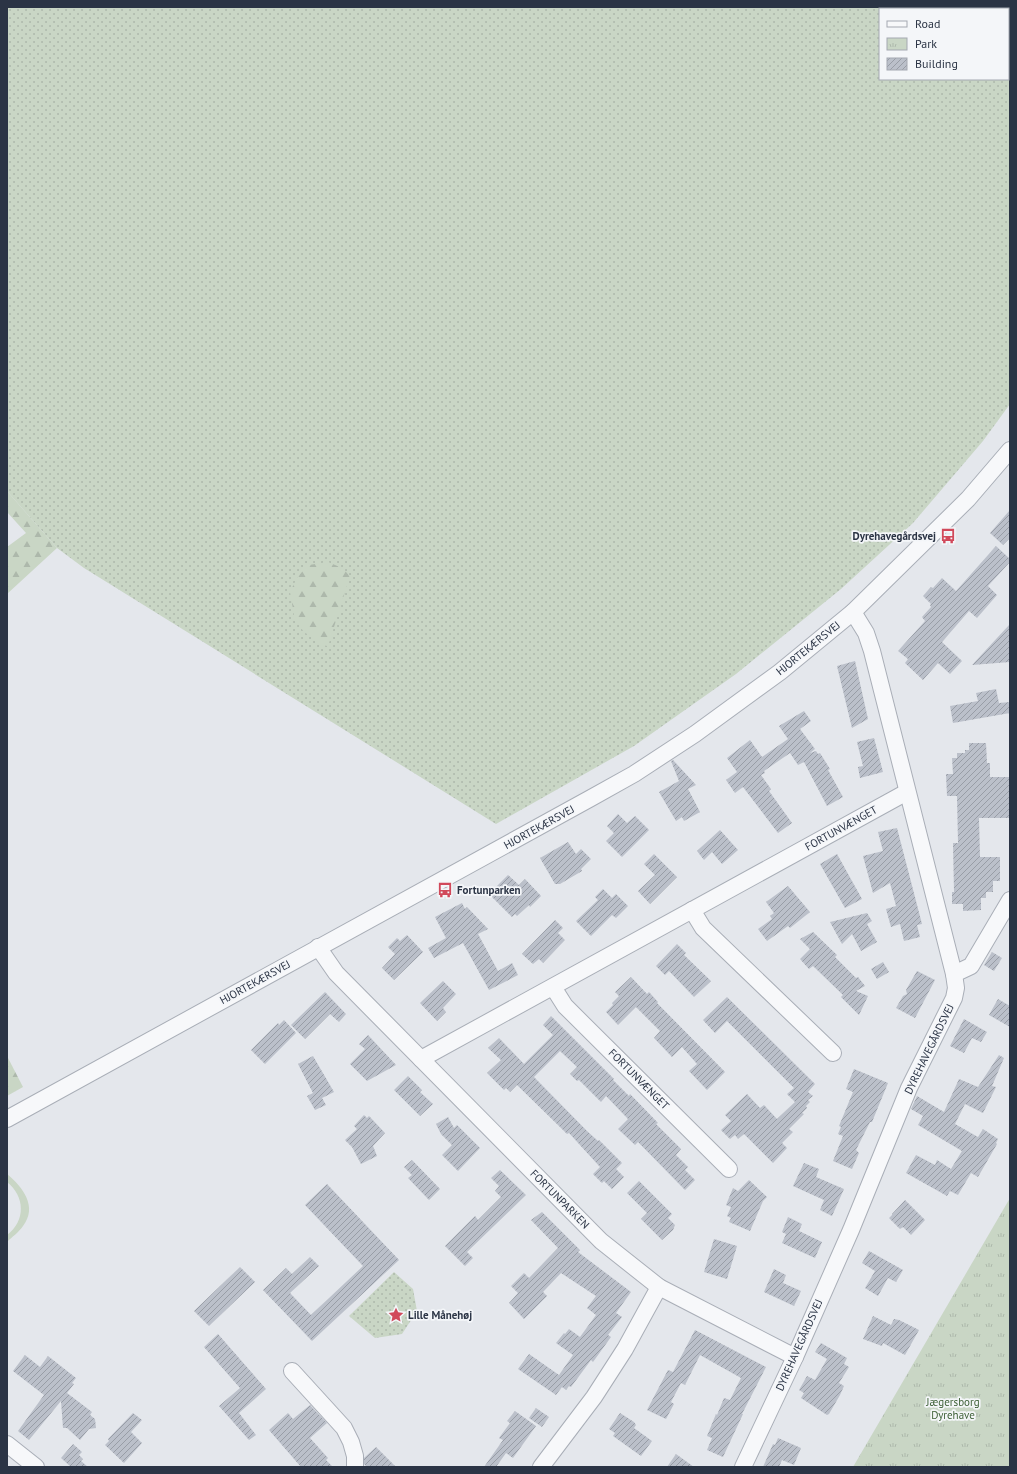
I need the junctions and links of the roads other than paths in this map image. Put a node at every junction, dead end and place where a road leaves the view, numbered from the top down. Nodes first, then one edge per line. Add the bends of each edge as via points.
1 (1010, 450) edge
2 (853, 612) junction
3 (907, 792) junction
4 (1010, 900) edge
5 (692, 910) junction
6 (318, 948) junction
7 (954, 974) junction
8 (553, 987) junction
9 (833, 1053) dead end
10 (421, 1059) junction
11 (7, 1119) edge
12 (729, 1169) dead end
13 (659, 1287) junction
14 (795, 1356) junction
15 (292, 1371) dead end
16 (7, 1444) edge
17 (36, 1467) edge
18 (355, 1467) edge
19 (541, 1467) edge
20 (743, 1467) edge

1 - 2 street, HJORTEKÆRSVEJ via 968,499
2 - 3 street, DYREHAVEGÅRDSVEJ via 866,633 872,651
2 - 6 street, HJORTEKÆRSVEJ via 774,676 695,734 634,774
3 - 5 street, FORTUNVÆNGET
3 - 7 street, DYREHAVEGÅRDSVEJ
4 - 7 street via 971,966
5 - 8 street, FORTUNVÆNGET
5 - 9 street via 702,928
6 - 10 street, FORTUNPARKEN via 336,973
6 - 11 street, HJORTEKÆRSVEJ
7 - 14 street, DYREHAVEGÅRDSVEJ via 954,998 909,1088 851,1230
8 - 10 street, FORTUNVÆNGET
8 - 12 street, FORTUNVÆNGET via 565,1006
10 - 13 street, FORTUNPARKEN via 601,1241
13 - 14 street, FORTUNPARKEN
13 - 19 street via 625,1349 594,1397
14 - 20 street, DYREHAVEGÅRDSVEJ
15 - 18 street via 344,1428 355,1456
16 - 17 street

